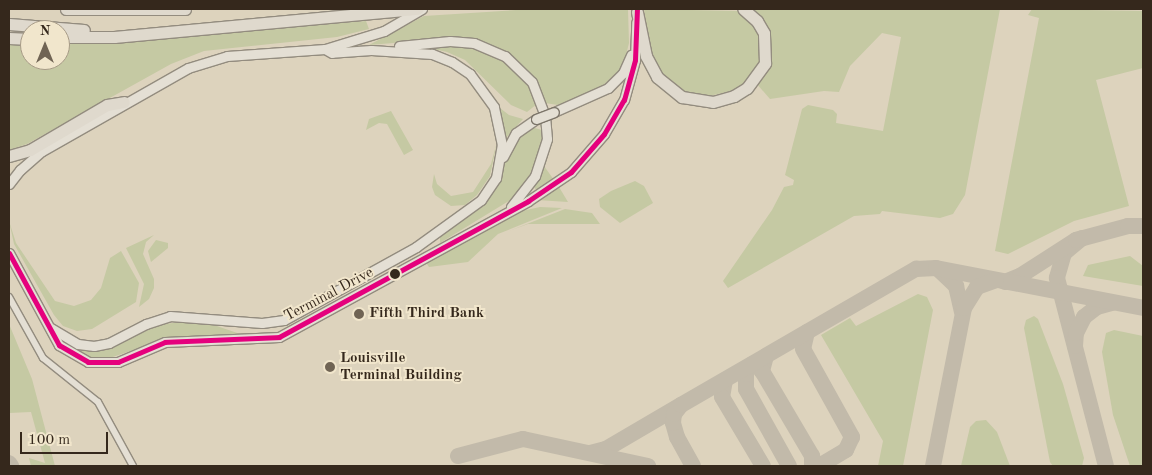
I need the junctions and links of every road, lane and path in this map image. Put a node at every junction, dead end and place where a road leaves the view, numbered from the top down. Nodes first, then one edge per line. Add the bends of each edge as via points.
1 (66, 9) edge
2 (185, 9) edge
3 (420, 9) edge
4 (742, 9) edge
5 (637, 10) edge
6 (262, 21) junction
7 (9, 24) edge
8 (70, 38) edge
9 (635, 38) junction
10 (326, 49) junction
11 (371, 50) junction
12 (124, 102) junction
13 (9, 156) edge
14 (500, 167) junction
15 (9, 184) edge
16 (507, 210) junction
17 (9, 253) edge
18 (9, 297) edge
19 (51, 328) junction
20 (133, 466) edge

1 - 2 highway
3 - 6 highway
3 - 10 main road, Terminal Drive via 407,20 374,35
4 - 5 highway via 757,21 764,33 765,62 747,88 713,102 682,97 657,78 646,56
5 - 9 main road
6 - 7 highway via 252,19 110,30
6 - 8 highway via 135,35
9 - 14 main road, bridge via 628,65 616,82 598,94 536,118 516,133
9 - 16 main road via 635,60 624,100 600,140 565,178
10 - 11 main road, Terminal Drive via 332,53
10 - 12 main road, Terminal Drive via 227,56 200,63
11 - 14 main road, Terminal Drive via 432,54 470,74 489,98 497,118 502,145
11 - 16 main road via 450,41 474,43 505,56 527,76 543,109 547,139 535,176
12 - 13 highway via 107,105 30,150
12 - 15 main road, Terminal Drive via 34,158
14 - 19 main road, Terminal Drive via 492,188 481,200 416,247 284,320 262,323 170,316 151,321 109,343 94,346 72,341
16 - 19 main road via 279,337 165,342 118,362 98,364 69,354 59,345
17 - 19 main road, Terminal Drive
18 - 20 street via 44,358 98,402

